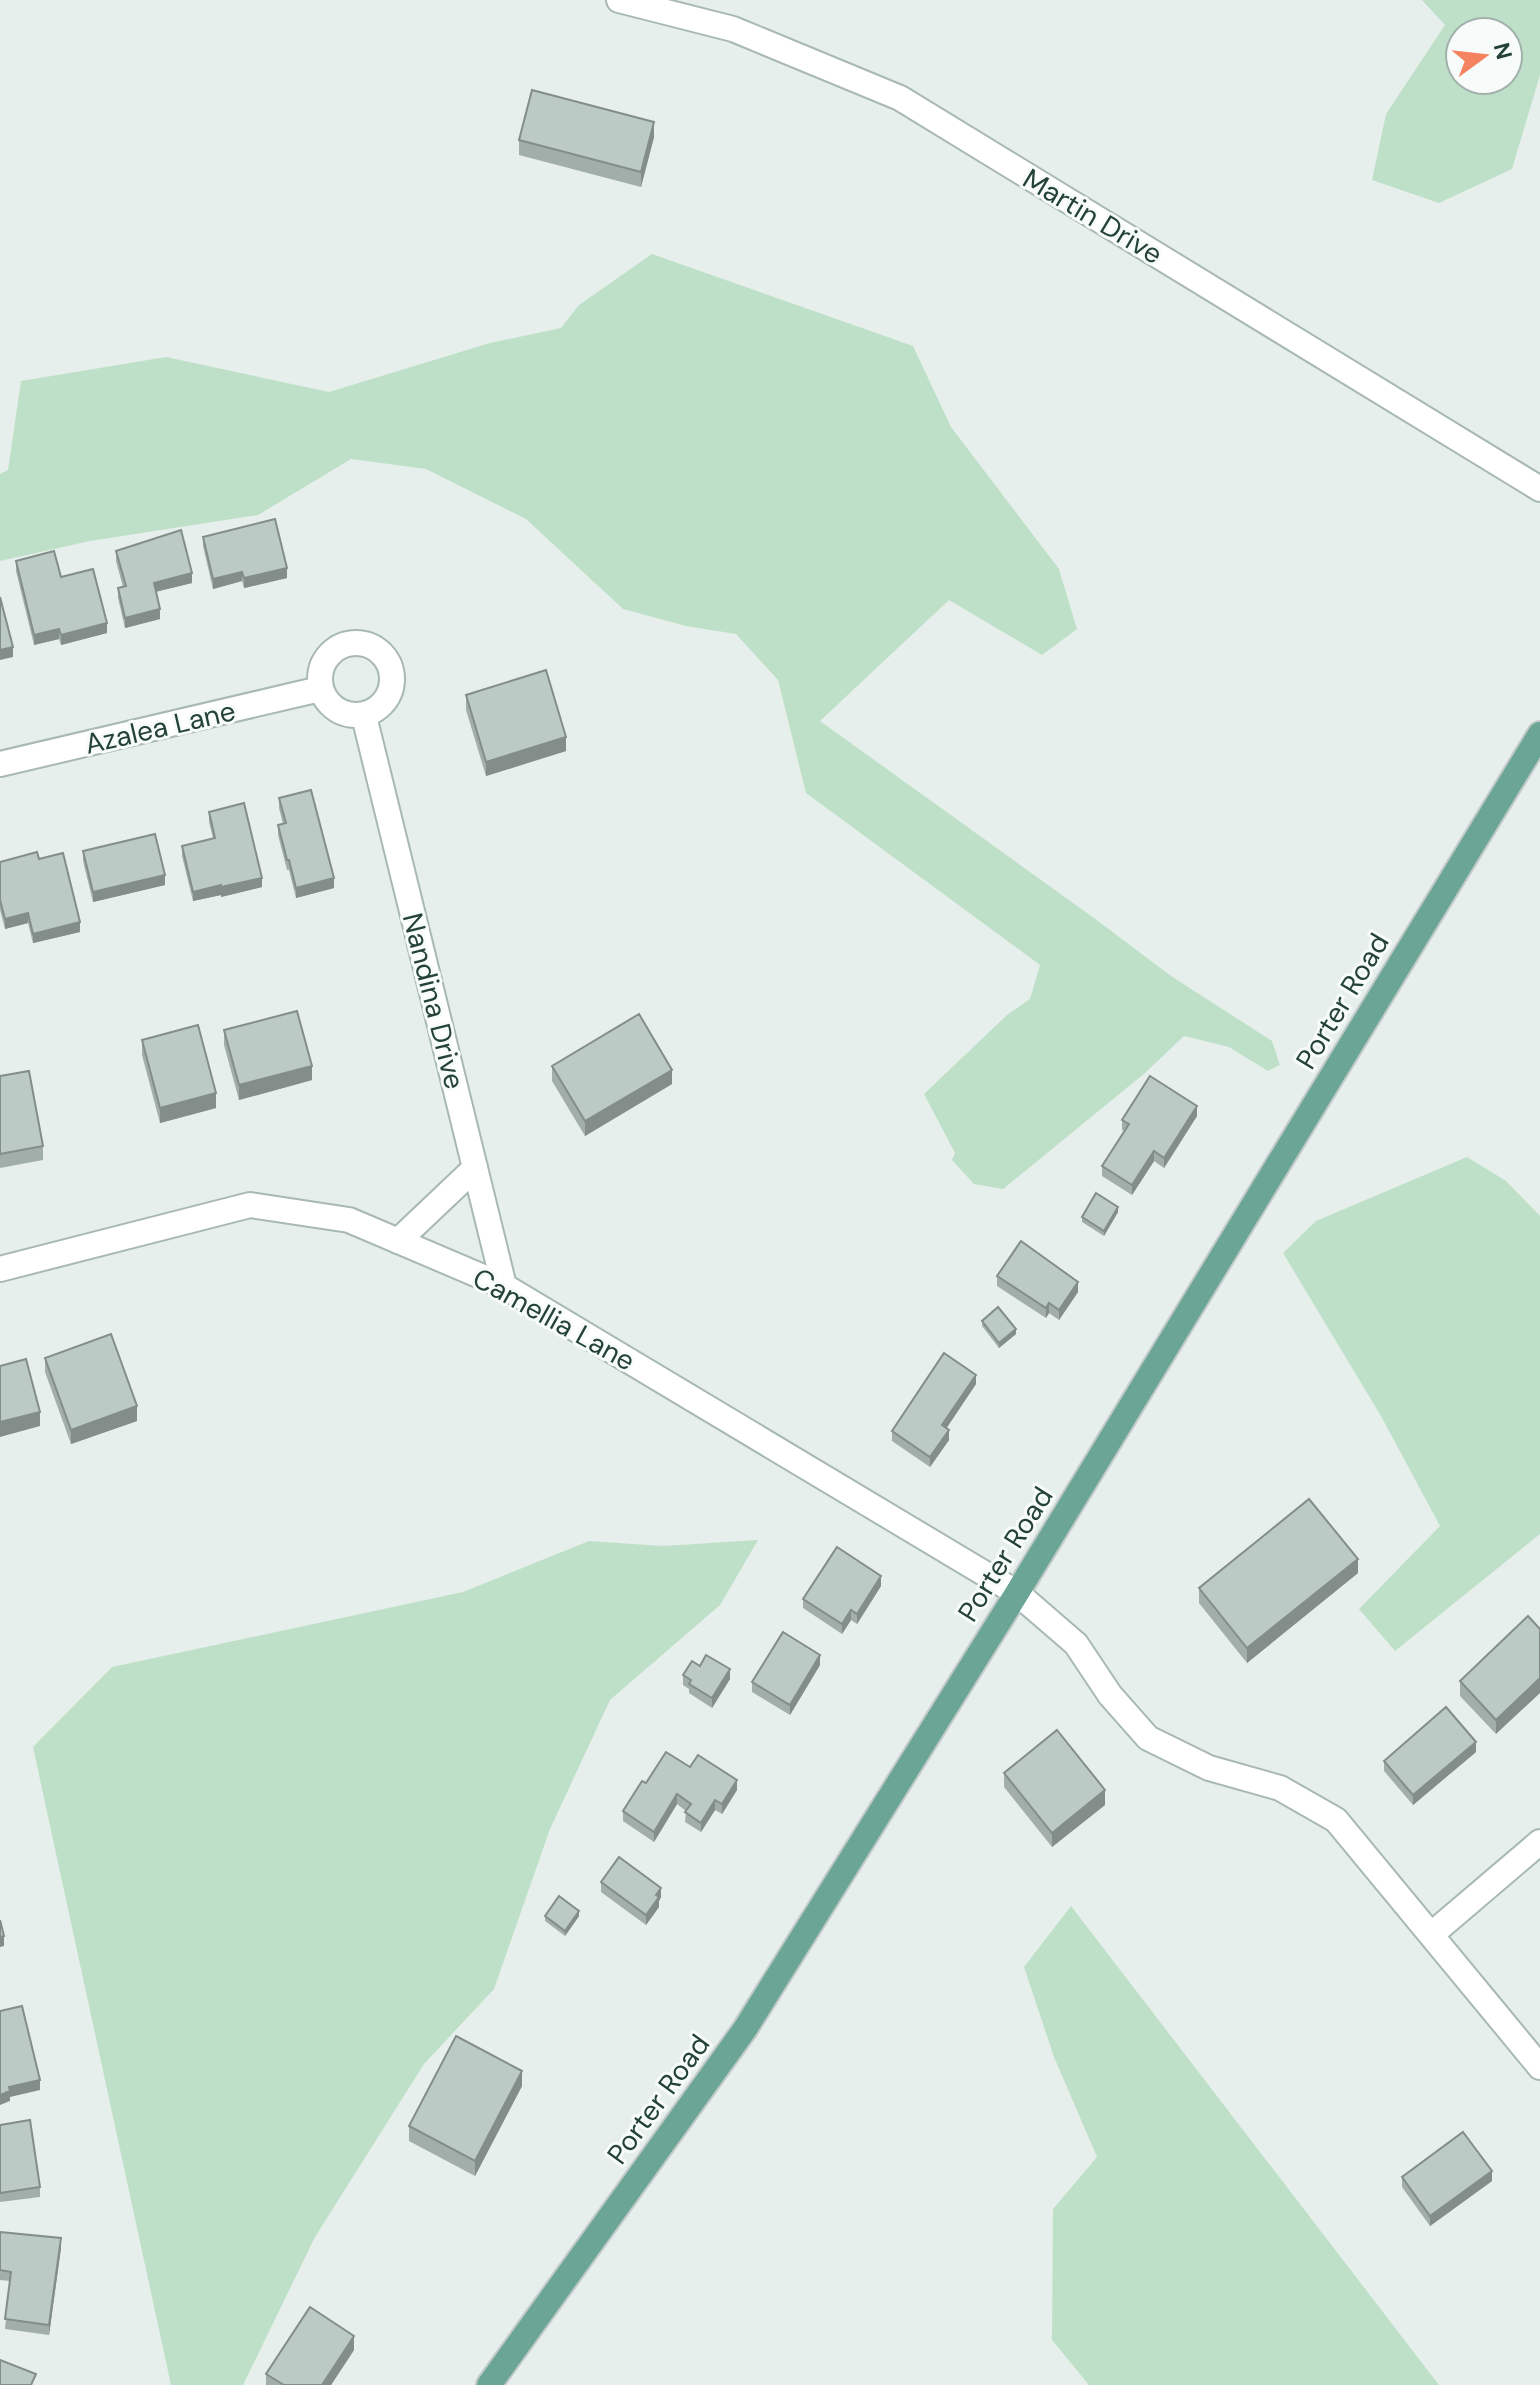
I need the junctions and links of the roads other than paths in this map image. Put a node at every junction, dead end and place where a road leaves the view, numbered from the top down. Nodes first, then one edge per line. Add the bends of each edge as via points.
1 (619, 0) edge
2 (1540, 489) edge
3 (320, 689) junction
4 (364, 716) junction
5 (1540, 734) edge
6 (0, 764) edge
7 (475, 1168) junction
8 (398, 1241) junction
9 (0, 1269) edge
10 (504, 1286) junction
11 (1017, 1593) junction
12 (1540, 1842) edge
13 (1432, 1934) junction
14 (1540, 2067) edge
15 (489, 2385) edge

1 - 2 street, Martin Drive via 733,29 900,98
3 - 4 street via 332,708
3 - 4 street via 329,654 351,643 375,648 385,656 393,680 385,703
3 - 6 street, Azalea Lane
4 - 7 street, Nandina Drive
5 - 11 main road, Porter Road
7 - 8 street
7 - 10 street, Nandina Drive
8 - 9 street, Camellia Lane via 349,1220 250,1205
8 - 10 street, Camellia Lane
10 - 11 street, Camellia Lane
11 - 13 street, Camellia Lane via 1076,1644 1110,1695 1148,1738 1209,1768 1280,1788 1336,1820
11 - 15 main road, Porter Road via 745,2029
12 - 13 street
13 - 14 street, Camellia Lane

